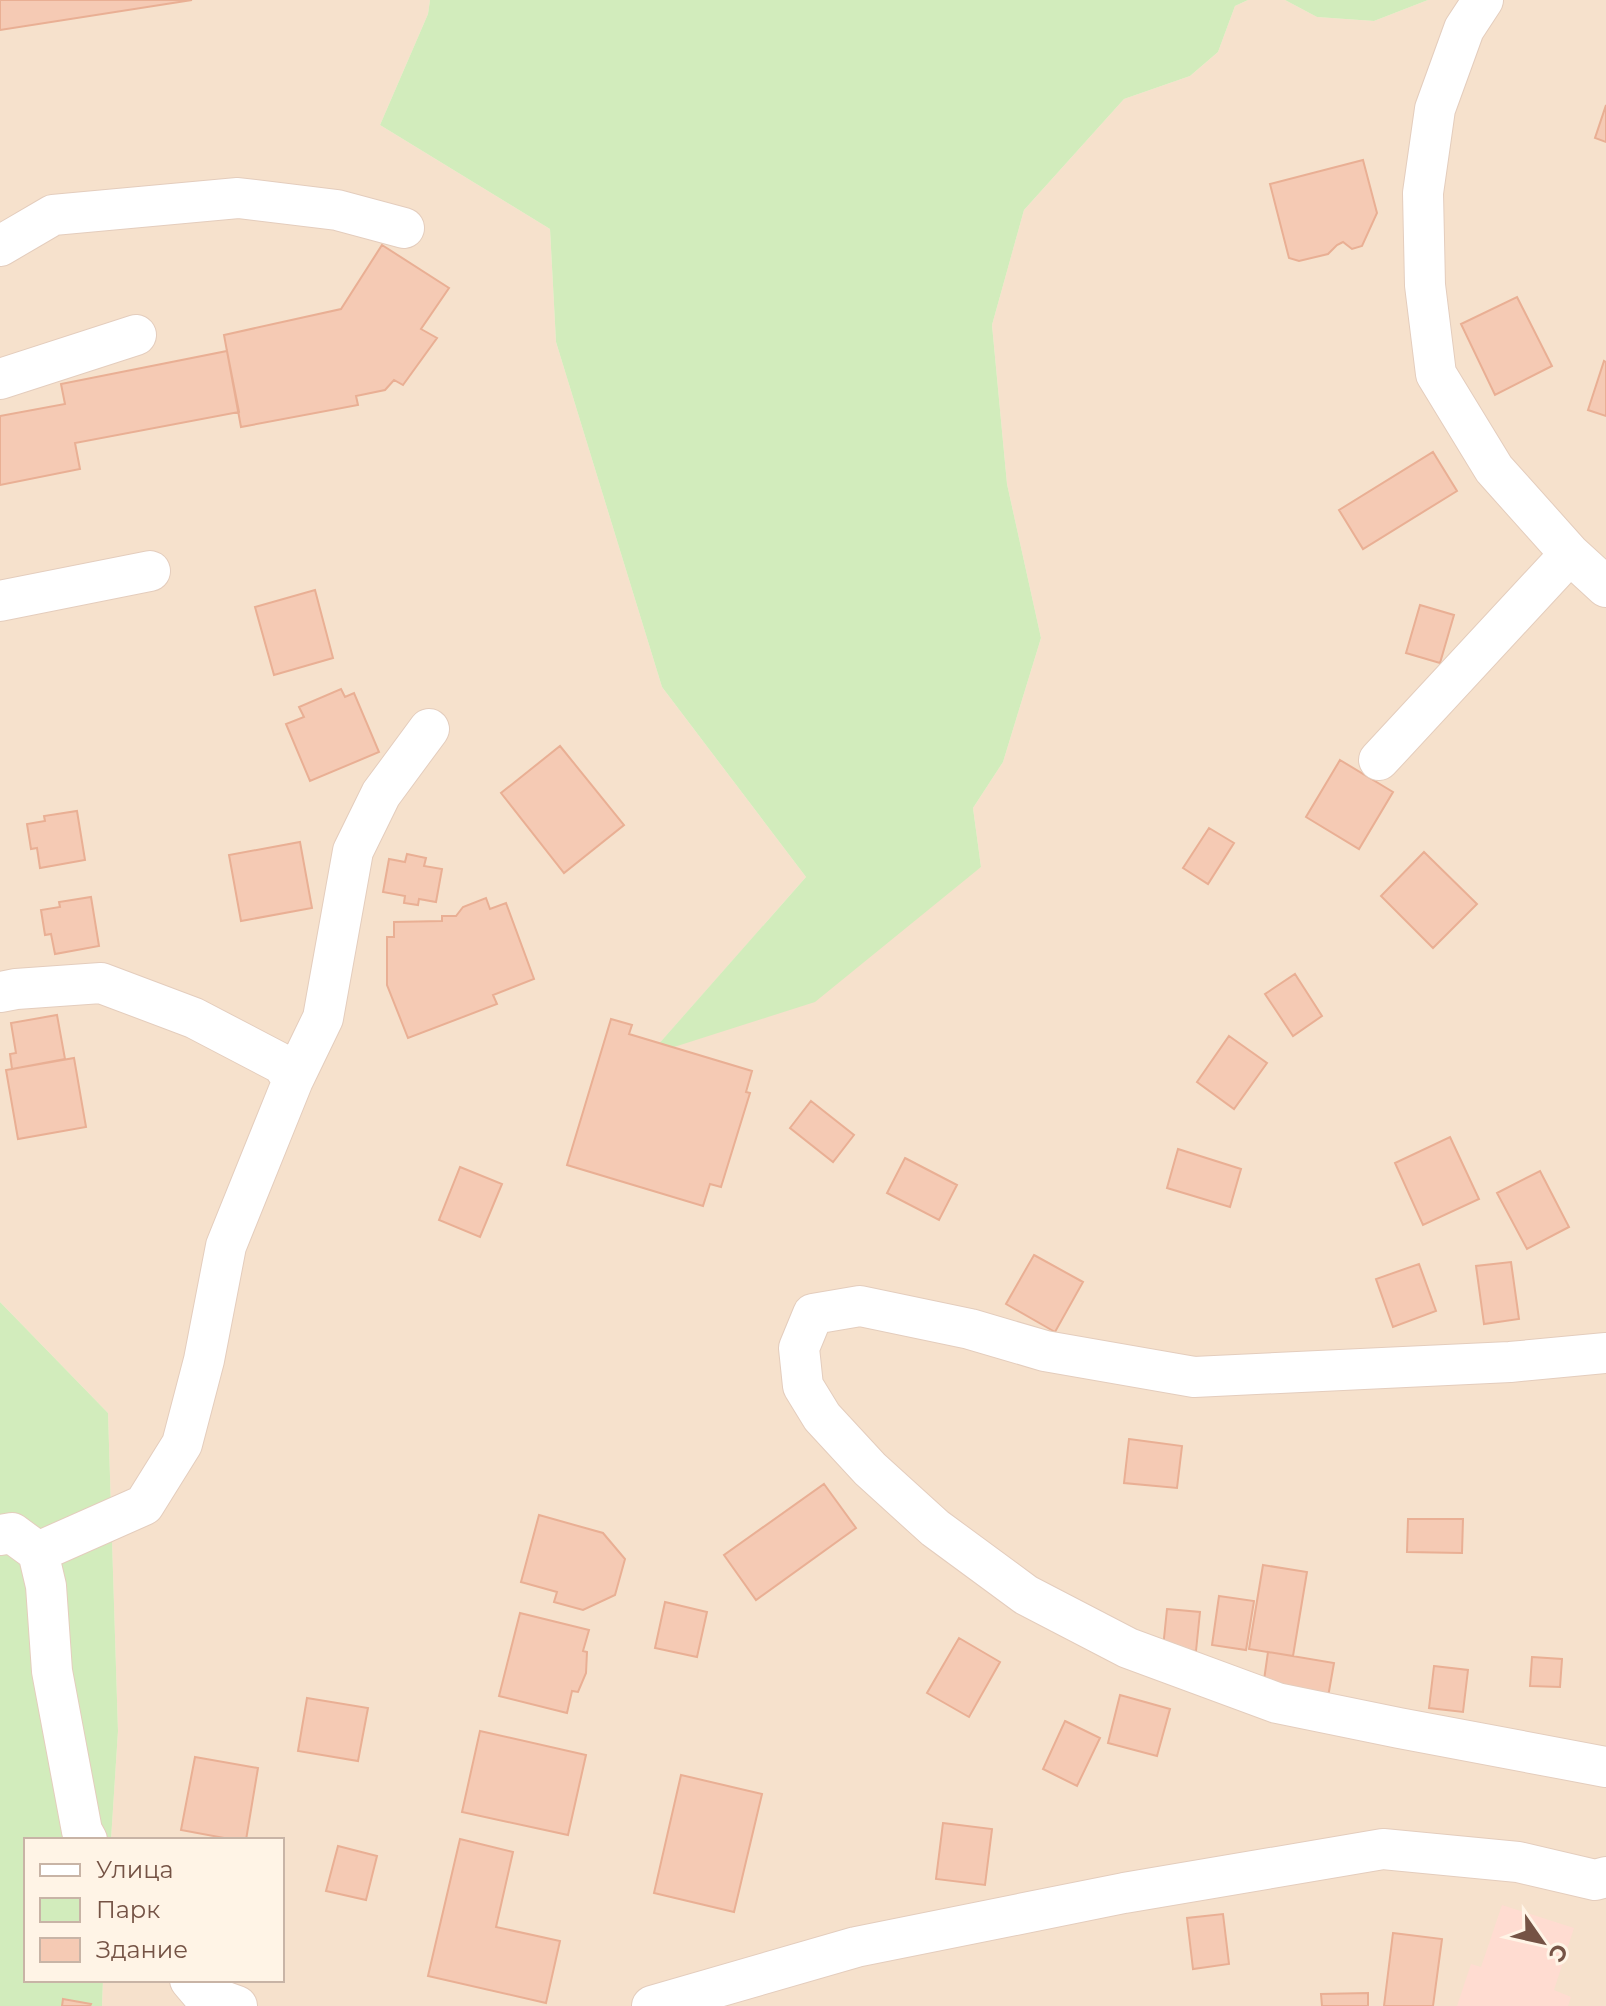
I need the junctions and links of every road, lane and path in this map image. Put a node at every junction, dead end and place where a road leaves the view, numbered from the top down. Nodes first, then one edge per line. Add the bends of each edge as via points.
1 (1483, 0) edge
2 (404, 228) dead end
3 (0, 246) edge
4 (136, 335) dead end
5 (0, 379) edge
6 (1570, 554) junction
7 (150, 571) dead end
8 (1606, 587) edge
9 (0, 601) edge
10 (429, 729) dead end
11 (1379, 760) dead end
12 (0, 992) edge
13 (293, 1080) junction
14 (1606, 1353) edge
15 (0, 1535) edge
16 (38, 1552) junction
17 (1606, 1767) edge
18 (86, 1838) edge
19 (1606, 1877) edge
20 (192, 1982) edge
21 (237, 2006) edge
22 (652, 2006) edge

1 - 6 street via 1464,29 1435,109 1423,193 1425,285 1436,374 1494,469
2 - 3 street via 337,210 238,198 53,215
4 - 5 street
6 - 8 street
6 - 11 street
7 - 9 street
10 - 13 street via 381,794 353,851 323,1018
12 - 13 street via 101,983 194,1018 282,1064
13 - 16 street via 226,1246 182,1444 144,1505
14 - 17 street via 1194,1377 1045,1351 860,1306 813,1314 799,1348 803,1386 822,1417 870,1469 935,1528 1026,1595 1128,1648 1277,1703
15 - 16 street via 12,1533
16 - 18 street via 52,1671
19 - 22 street via 1595,1880 1518,1862 1383,1849 1124,1893 856,1947
20 - 21 street via 201,1993

